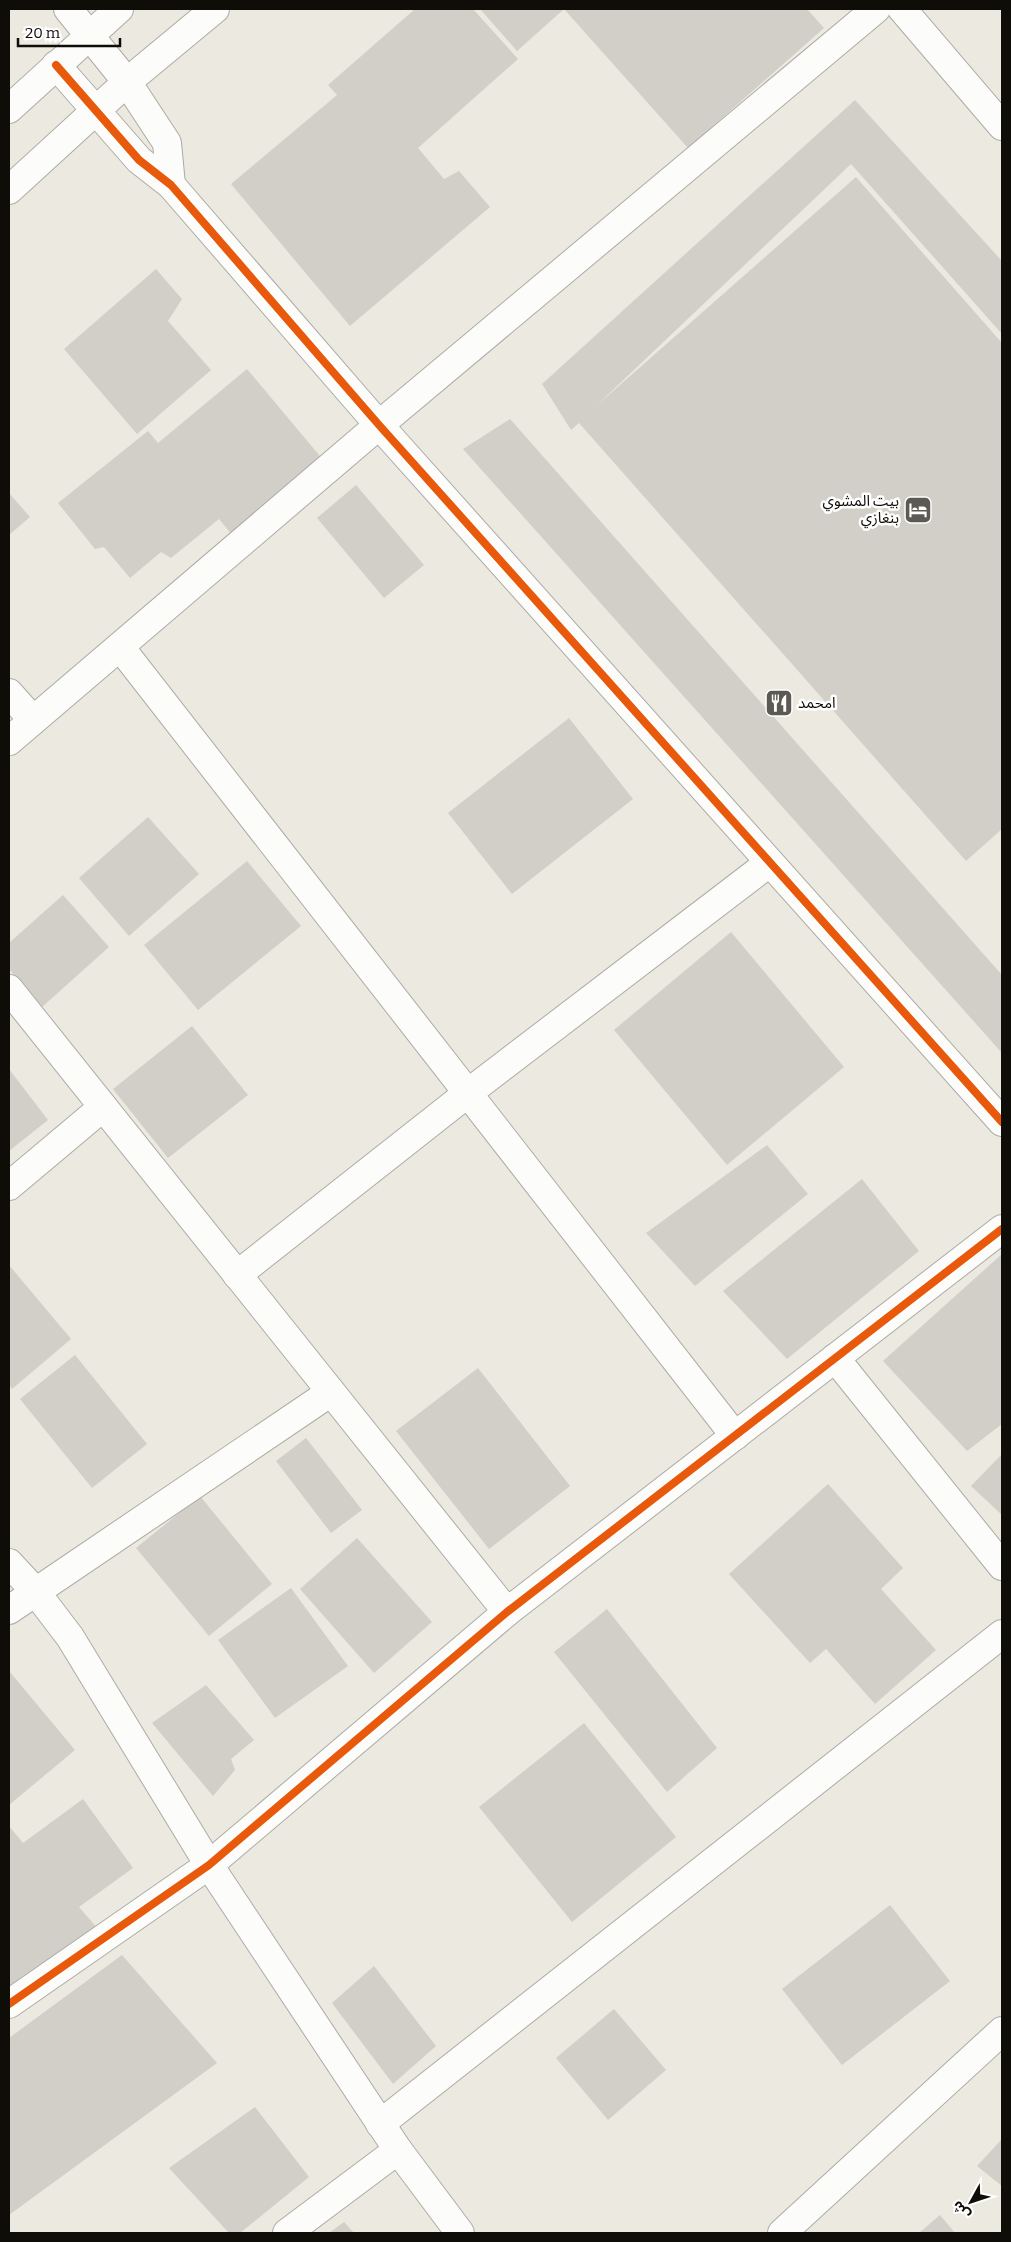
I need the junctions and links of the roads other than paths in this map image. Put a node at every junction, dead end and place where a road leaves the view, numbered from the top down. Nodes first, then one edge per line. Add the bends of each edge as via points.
1 (68, 9) edge
2 (119, 9) edge
3 (215, 9) edge
4 (876, 9) edge
5 (902, 9) edge
6 (88, 35) junction
7 (56, 65) junction
8 (127, 82) junction
9 (9, 109) edge
10 (96, 111) junction
11 (1002, 126) edge
12 (170, 185) junction
13 (9, 190) edge
14 (380, 425) junction
15 (120, 647) junction
16 (9, 693) edge
17 (33, 720) junction
18 (9, 741) edge
19 (768, 863) junction
20 (9, 989) edge
21 (468, 1093) junction
22 (103, 1107) junction
23 (1002, 1122) edge
24 (9, 1186) edge
25 (1002, 1229) edge
26 (237, 1275) junction
27 (835, 1358) junction
28 (331, 1392) junction
29 (735, 1436) junction
30 (9, 1563) edge
31 (1002, 1566) edge
32 (35, 1591) junction
33 (9, 1610) edge
34 (507, 1612) junction
35 (1002, 1634) edge
36 (209, 1865) junction
37 (9, 2004) edge
38 (1002, 2031) edge
39 (380, 2124) junction
40 (398, 2150) junction
41 (287, 2233) edge
42 (460, 2233) edge
43 (782, 2233) edge

1 - 6 street
2 - 6 street
3 - 8 street
4 - 14 street
5 - 11 street
6 - 7 street
6 - 8 street
7 - 9 street
7 - 10 street
8 - 10 street
8 - 12 street via 167,143
10 - 12 street via 139,160
10 - 13 street
12 - 14 street
14 - 15 street
14 - 19 street
15 - 17 street
15 - 21 street
16 - 17 street
17 - 18 street
19 - 21 street
19 - 23 street
20 - 22 street
21 - 26 street
21 - 29 street
22 - 24 street
22 - 26 street
25 - 27 street
26 - 28 street
27 - 29 street
27 - 31 street
28 - 32 street
28 - 34 street
29 - 34 street
30 - 32 street
32 - 33 street
32 - 36 street via 70,1637
34 - 36 street
35 - 39 street
36 - 37 street
36 - 39 street
38 - 43 street
39 - 40 street
40 - 41 street
40 - 42 street

